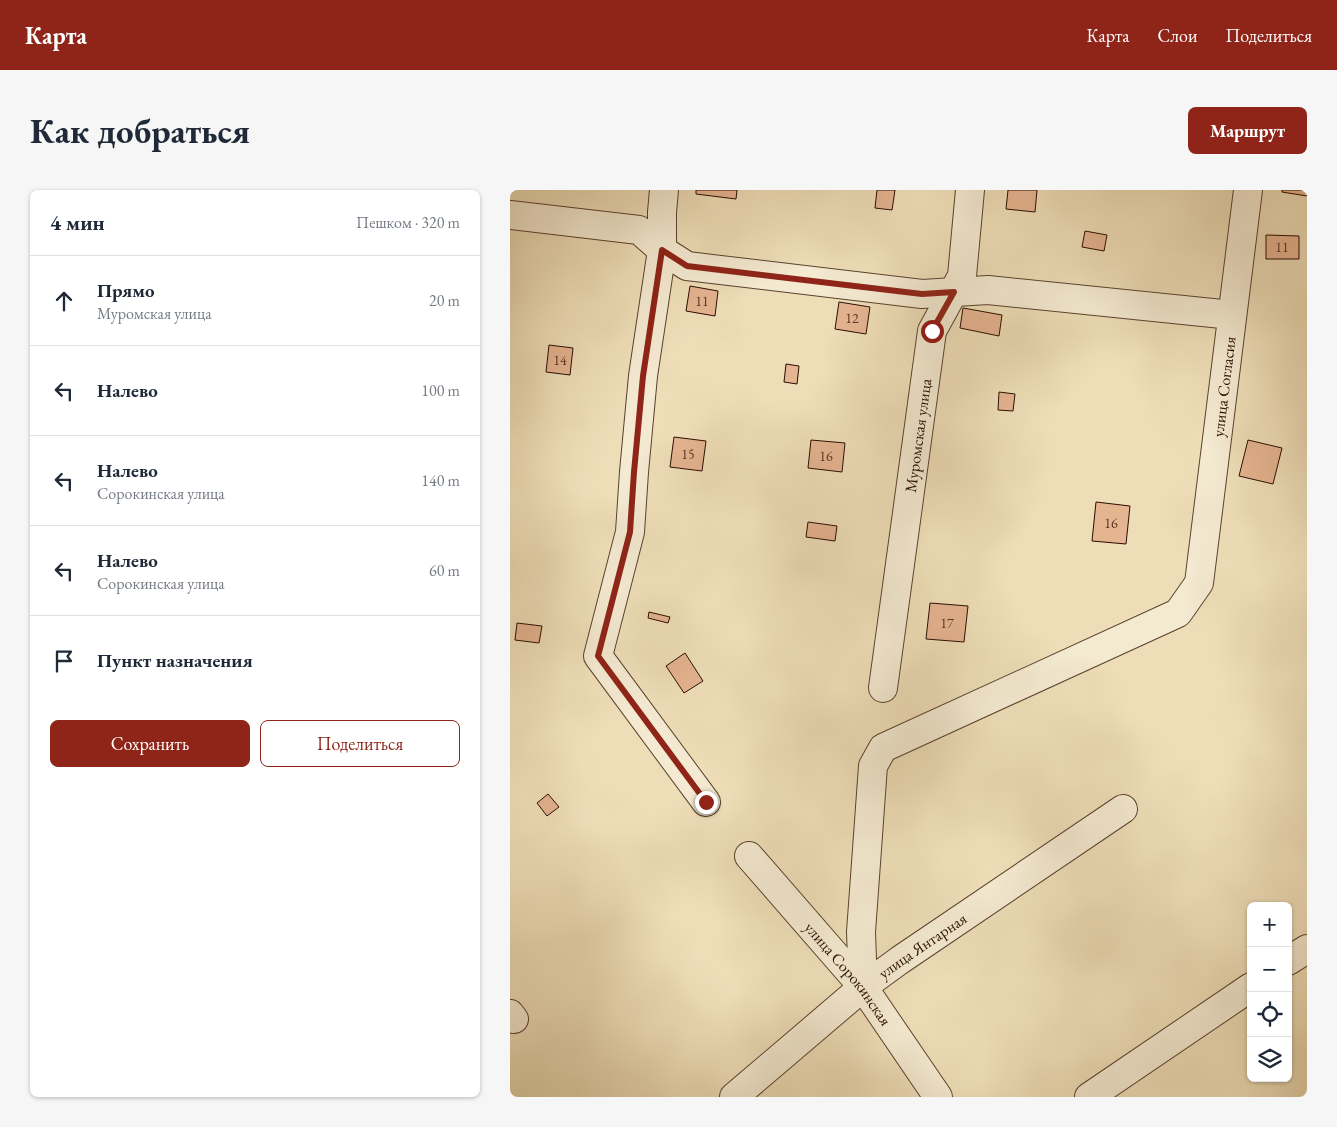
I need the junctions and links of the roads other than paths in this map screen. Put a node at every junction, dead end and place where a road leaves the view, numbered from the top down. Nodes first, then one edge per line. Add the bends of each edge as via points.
1 (664, 190) edge
2 (970, 190) edge
3 (1248, 190) edge
4 (510, 215) edge
5 (662, 250) junction
6 (954, 292) junction
7 (1232, 315) junction
8 (883, 688) dead end
9 (706, 802) dead end
10 (1122, 809) dead end
11 (750, 856) dead end
12 (1307, 948) edge
13 (1292, 958) edge
14 (863, 987) junction
15 (1247, 990) edge
16 (734, 1097) edge
17 (938, 1097) edge
18 (1089, 1097) edge

1 - 5 street
2 - 6 street, Муромская улица via 962,276
3 - 7 street, улица Согласия
4 - 5 street via 639,230
5 - 6 street via 687,266 922,294
5 - 9 street via 643,376 630,532 598,656
6 - 7 street via 988,290
6 - 8 street, Муромская улица via 932,331
7 - 14 street, улица Согласия via 1198,583 1178,613 883,748 873,766 861,932
10 - 14 street, улица Янтарная
11 - 14 street, улица Сорокинская
12 - 13 street
14 - 16 street, улица Янтарная
14 - 17 street, улица Сорокинская
15 - 18 street

